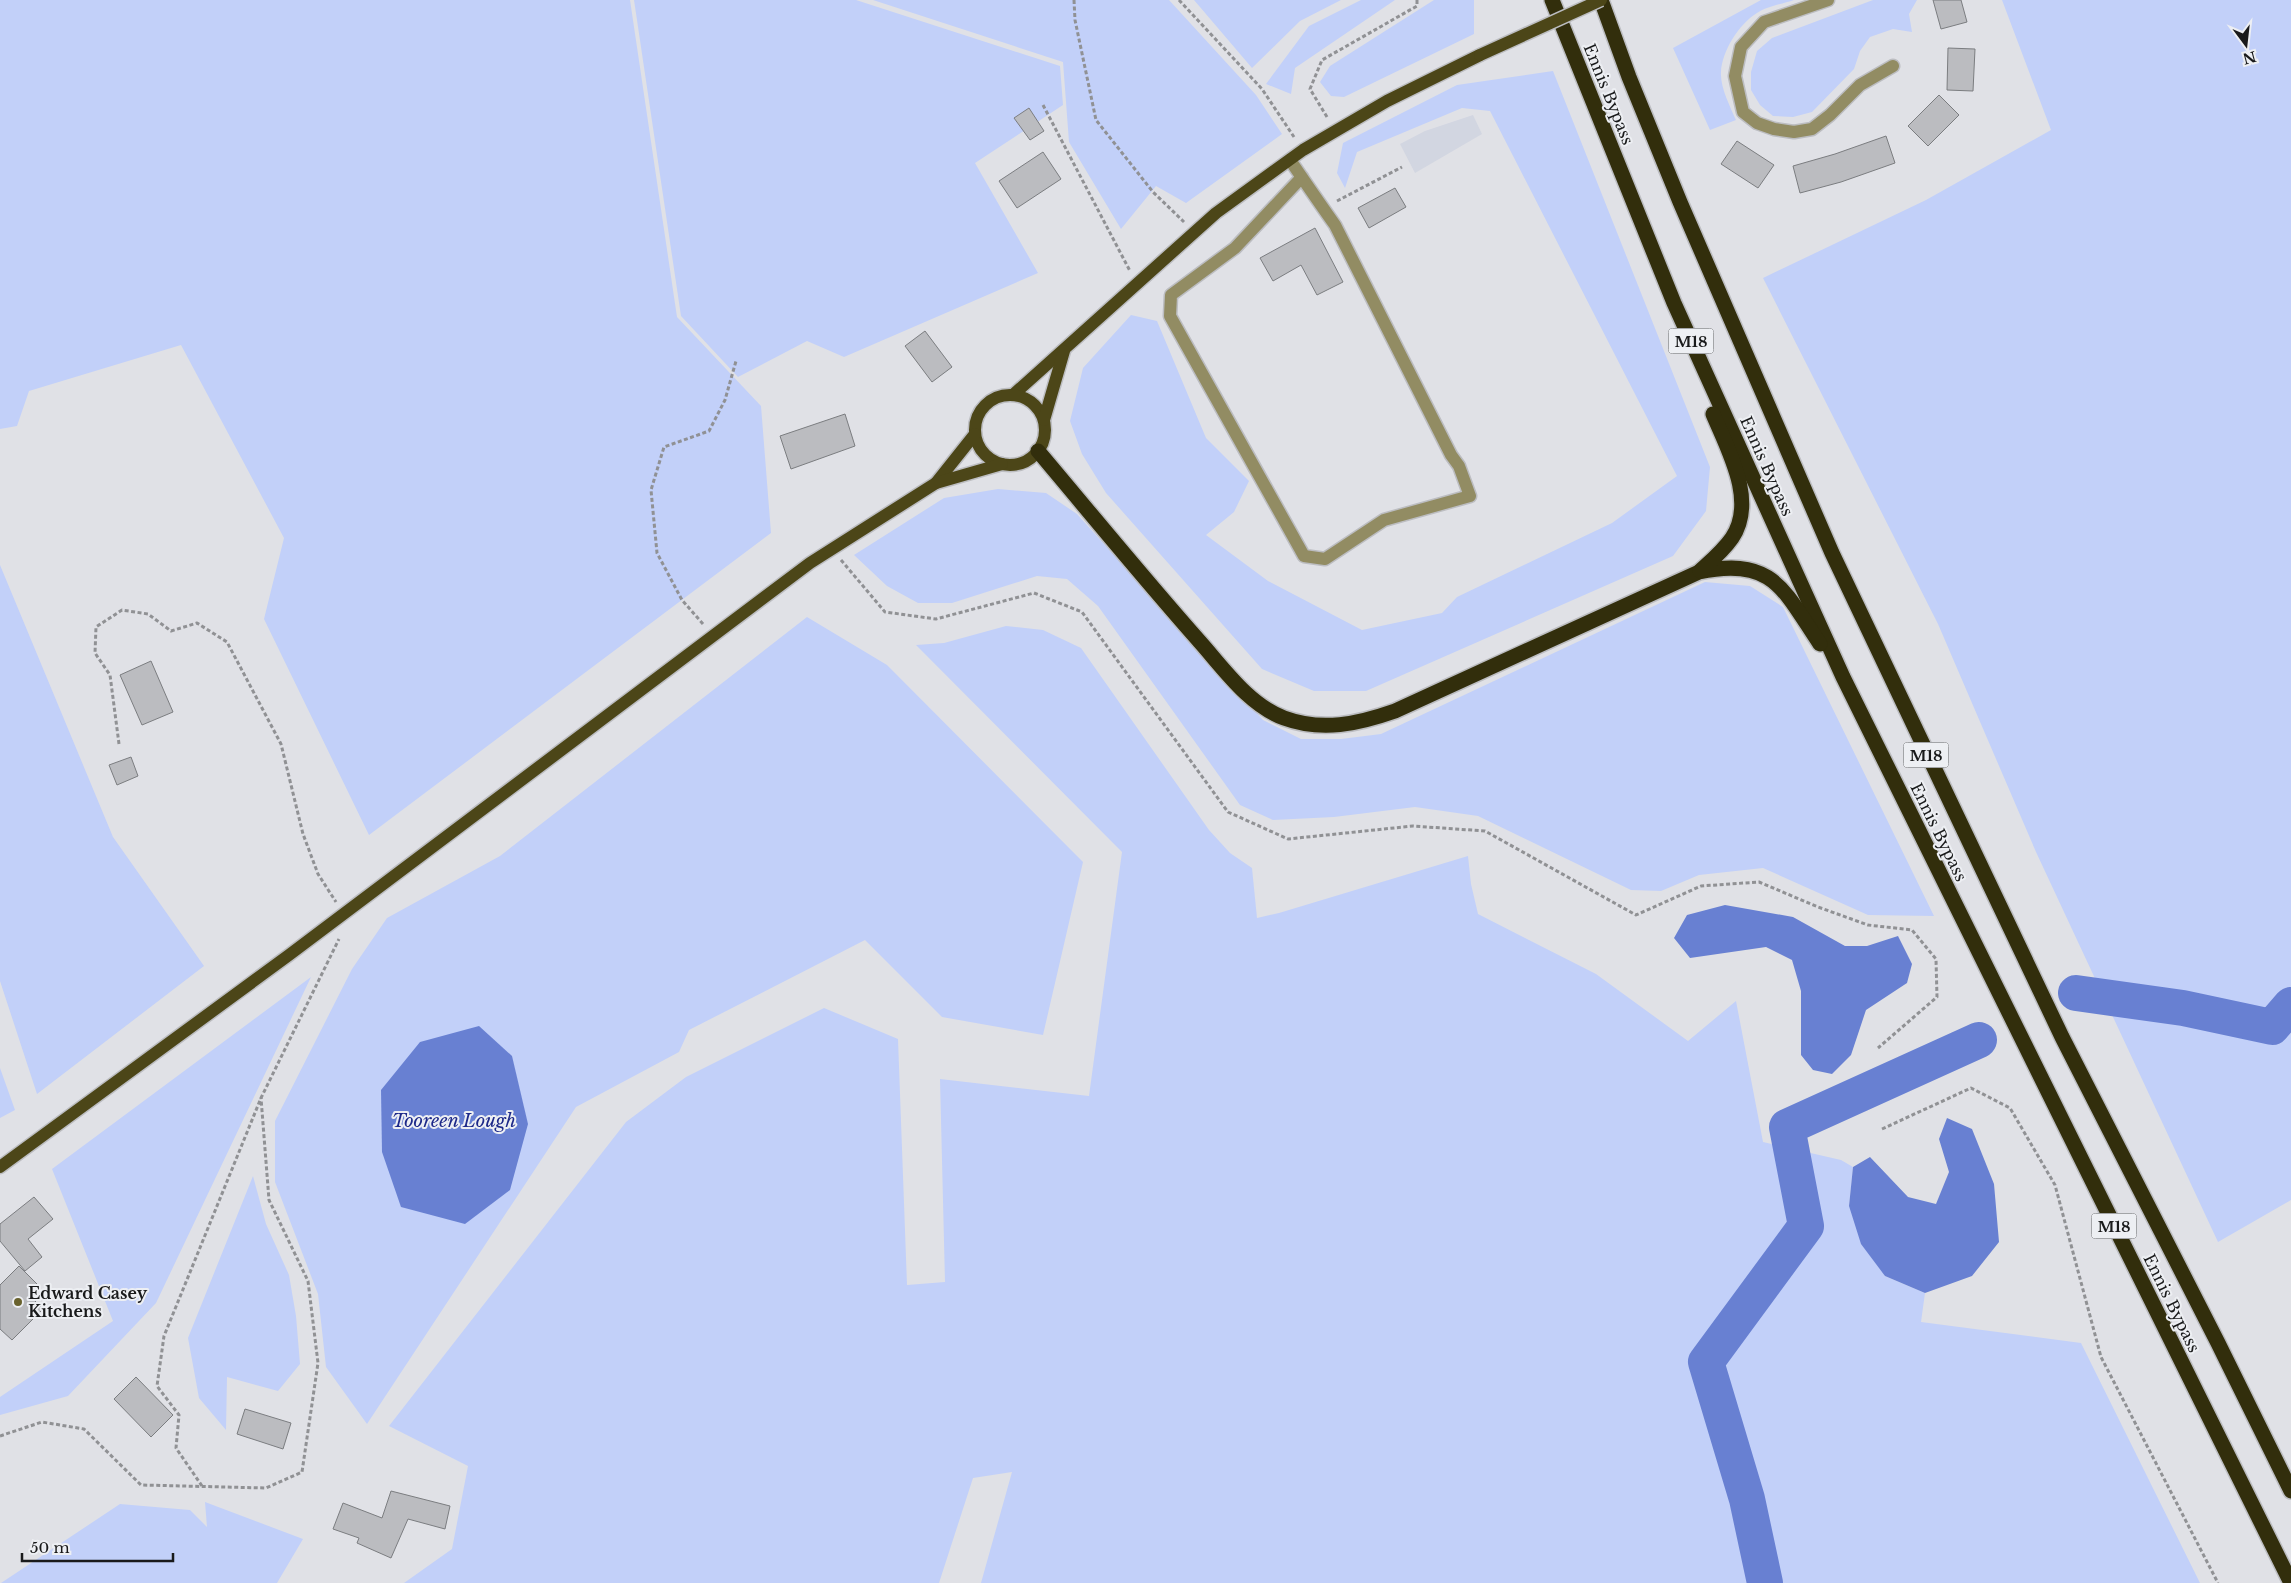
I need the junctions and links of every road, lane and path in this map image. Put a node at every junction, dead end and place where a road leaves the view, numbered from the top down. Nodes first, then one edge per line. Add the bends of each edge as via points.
1 (1074, 0) edge
2 (1179, 0) edge
3 (1417, 0) edge
4 (1552, 0) edge
5 (1601, 0) edge
6 (1828, 0) edge
7 (1893, 66) dead end
8 (1043, 105) dead end
9 (1336, 131) junction
10 (1303, 150) junction
11 (1290, 160) junction
12 (1402, 167) dead end
13 (1302, 177) junction
14 (1338, 200) dead end
15 (1195, 232) junction
16 (1137, 284) junction
17 (1674, 303) junction
18 (1064, 351) junction
19 (736, 361) dead end
20 (1014, 394) junction
21 (1044, 420) junction
22 (975, 434) junction
23 (1038, 451) junction
24 (1002, 464) junction
25 (936, 483) junction
26 (832, 550) junction
27 (1698, 572) junction
28 (714, 636) junction
29 (1843, 677) junction
30 (118, 744) dead end
31 (343, 914) junction
32 (342, 932) dead end
33 (1878, 1048) dead end
34 (261, 1098) junction
35 (1882, 1129) dead end
36 (0, 1167) edge
37 (0, 1436) edge
38 (203, 1487) junction
39 (2291, 1491) edge
40 (2218, 1583) edge
41 (2291, 1583) edge

1 - 15 path via 1075,20 1096,120 1153,192
2 - 10 path via 1262,89
3 - 9 path via 1416,6 1322,60 1310,89
4 - 17 highway, Ennis Bypass / M18
5 - 9 main road, bridge via 1480,55 1387,101
5 - 39 highway, Ennis Bypass / M18 via 1680,202 1832,553 2062,1037
6 - 7 street via 1764,22 1740,47 1735,76 1743,112 1757,123 1774,129 1794,132 1812,129 1860,86
8 - 16 path
9 - 10 main road
10 - 11 main road
11 - 13 street
11 - 15 main road
12 - 14 path
13 - 13 street via 1335,226 1459,466 1470,496 1384,520 1325,559 1304,556 1170,316 1171,295 1235,248
15 - 16 main road
16 - 18 main road
17 - 27 highway via 1742,492 1740,517 1733,537
17 - 29 highway, Ennis Bypass / M18
18 - 20 main road
18 - 21 main road
19 - 28 path via 725,400 709,431 664,447 651,490 657,553 682,600
20 - 21 main road via 1028,399
20 - 22 main road via 998,396 984,406 976,420
21 - 23 main road via 1045,436
22 - 24 main road via 979,447 989,458
22 - 25 main road
23 - 24 main road via 1031,459 1017,464
23 - 27 highway via 1176,616 1256,702 1282,717 1304,724 1363,722 1395,711
24 - 25 main road
25 - 26 main road
26 - 28 main road
26 - 33 path via 885,612 936,619 1034,592 1082,612 1228,812 1288,839 1413,826 1485,831 1636,915 1701,886 1759,882 1868,925 1912,930 1936,959 1937,997
27 - 29 highway via 1720,568 1749,571 1775,581 1791,599
28 - 31 main road
29 - 41 highway, Ennis Bypass / M18
30 - 31 path via 110,676 95,653 96,627 122,610 148,614 172,631 196,623 227,642 281,744 303,834 318,874
31 - 36 main road
32 - 34 path
34 - 38 path via 164,1336 157,1386 179,1415 176,1448
34 - 38 path via 269,1200 308,1281 318,1363 302,1472 266,1488
35 - 40 path via 1972,1088 2010,1108 2055,1186 2102,1357
37 - 38 path via 42,1422 84,1429 142,1485

